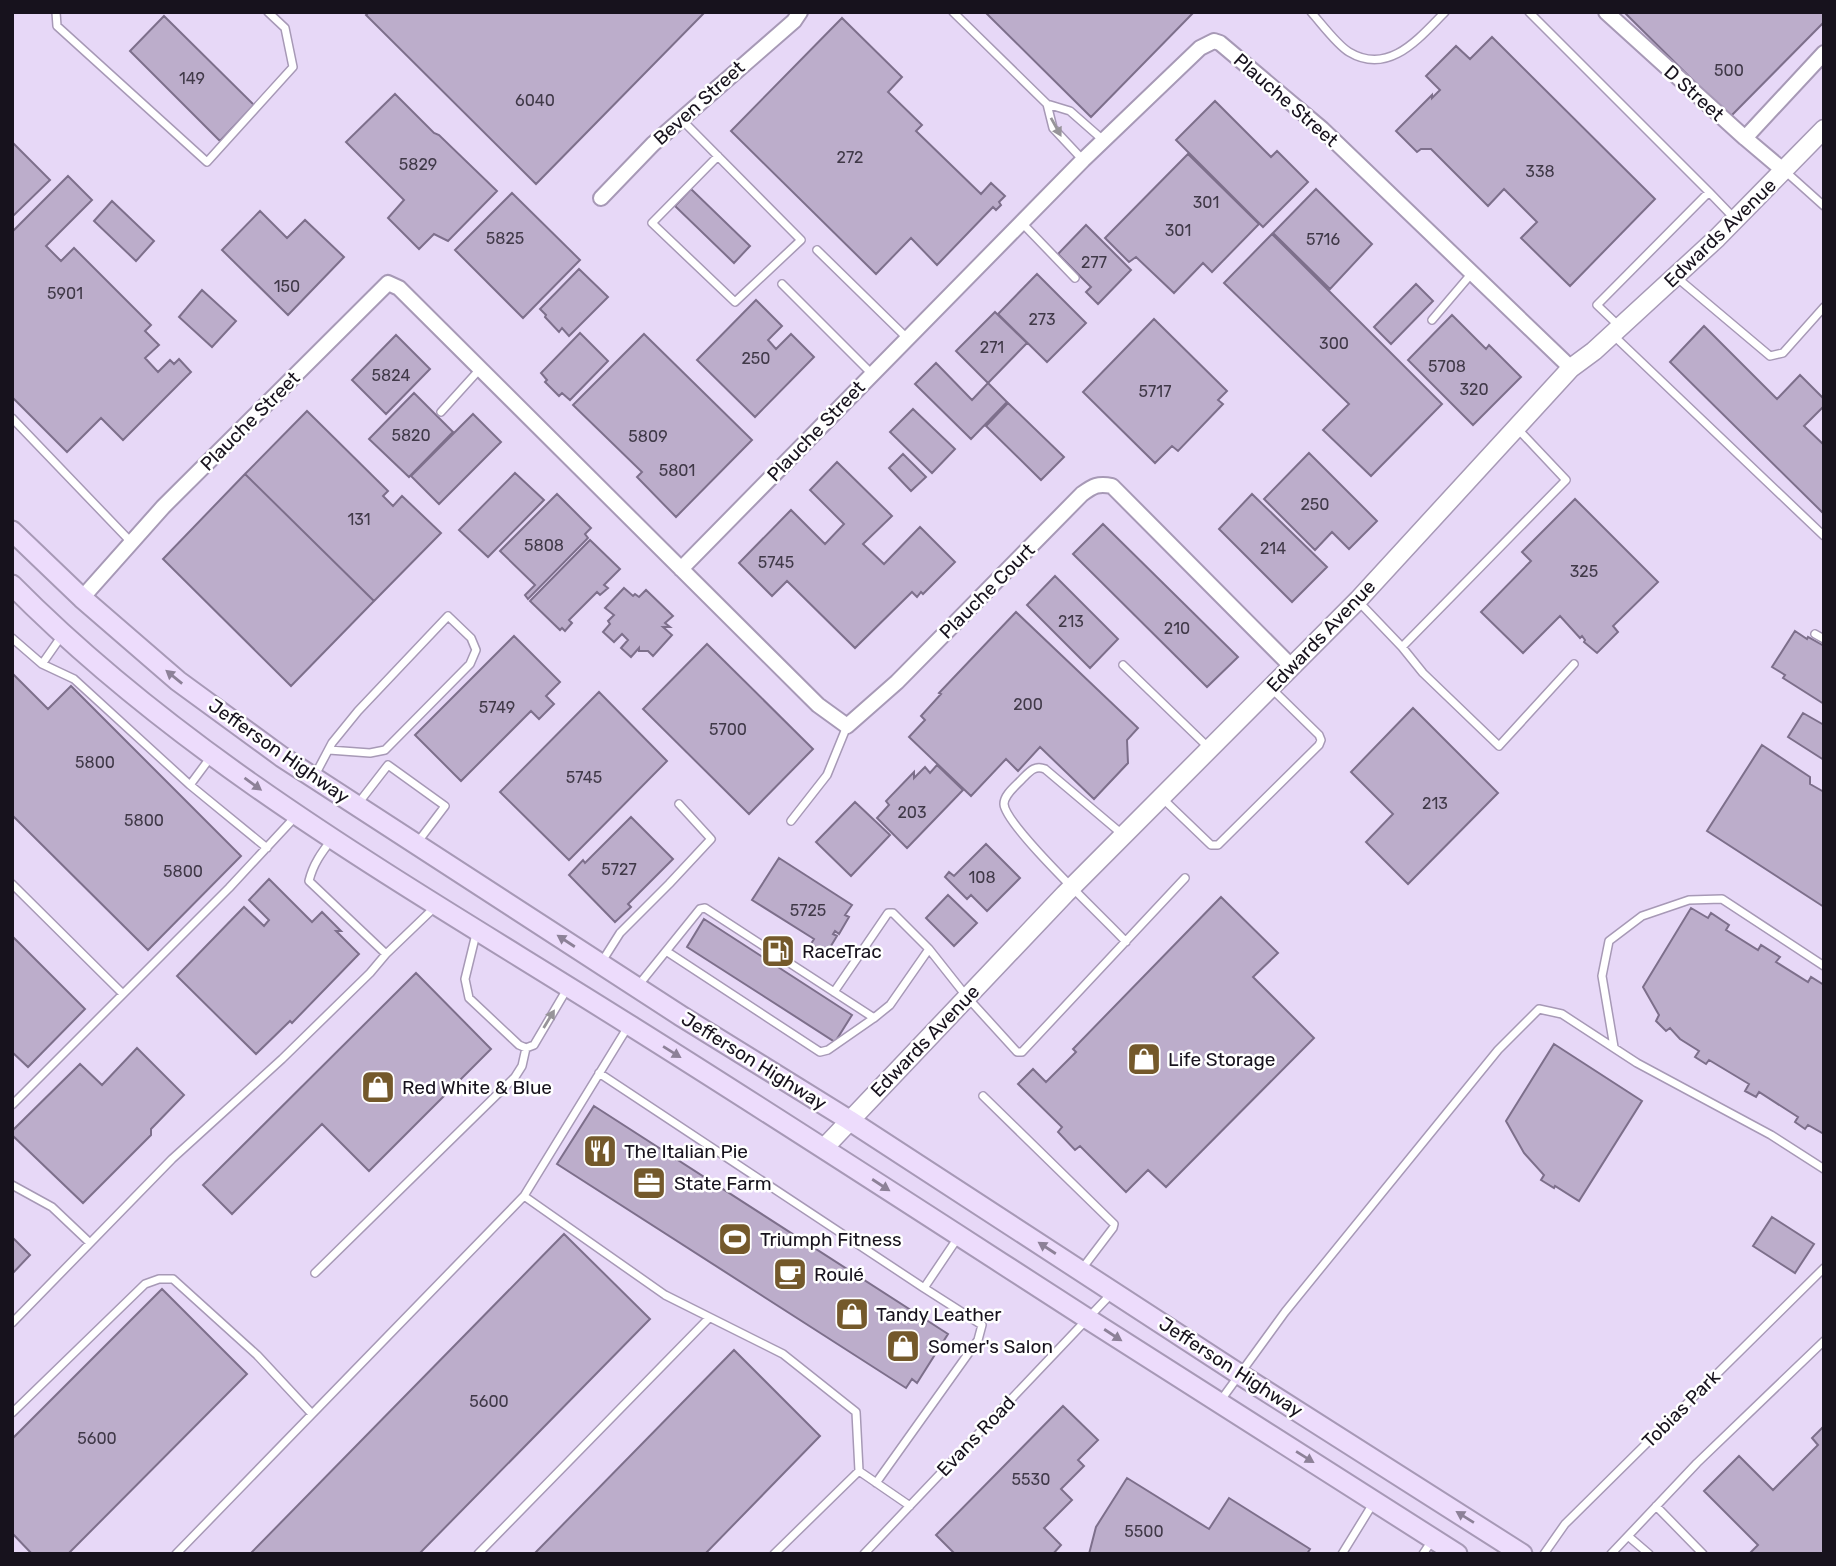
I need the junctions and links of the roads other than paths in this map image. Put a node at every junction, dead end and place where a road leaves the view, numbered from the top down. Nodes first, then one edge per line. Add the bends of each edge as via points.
1 (56, 12) edge
2 (268, 12) edge
3 (800, 12) edge
4 (953, 12) edge
5 (1311, 12) edge
6 (1445, 12) edge
7 (1530, 12) edge
8 (1606, 12) edge
9 (1824, 53) edge
10 (1047, 104) junction
11 (681, 119) junction
12 (1824, 130) edge
13 (1745, 138) junction
14 (1103, 141) junction
15 (718, 156) junction
16 (1083, 160) junction
17 (1784, 171) junction
18 (1709, 192) junction
19 (601, 198) dead end
20 (1824, 206) edge
21 (1735, 219) junction
22 (1021, 223) junction
23 (817, 250) dead end
24 (1472, 273) junction
25 (1675, 276) junction
26 (1075, 278) dead end
27 (782, 284) dead end
28 (1824, 307) edge
29 (1432, 320) dead end
30 (1616, 331) junction
31 (907, 338) junction
32 (1571, 368) junction
33 (480, 369) junction
34 (872, 374) junction
35 (441, 412) dead end
36 (12, 418) edge
37 (1516, 427) junction
38 (12, 531) edge
39 (1824, 536) edge
40 (131, 542) junction
41 (681, 569) junction
42 (12, 584) edge
43 (82, 598) junction
44 (1358, 600) junction
45 (64, 634) junction
46 (1815, 634) dead end
47 (12, 638) edge
48 (1824, 639) edge
49 (1402, 647) junction
50 (42, 664) junction
51 (1574, 664) dead end
52 (1123, 665) dead end
53 (1292, 667) junction
54 (1271, 688) junction
55 (847, 726) junction
56 (1210, 749) junction
57 (329, 750) junction
58 (213, 754) junction
59 (314, 778) junction
60 (190, 785) junction
61 (1161, 797) junction
62 (679, 804) dead end
63 (356, 805) junction
64 (297, 815) junction
65 (791, 821) dead end
66 (1123, 836) junction
67 (333, 839) junction
68 (416, 844) junction
69 (267, 848) junction
70 (1185, 878) dead end
71 (12, 884) edge
72 (1073, 887) junction
73 (437, 905) junction
74 (477, 930) junction
75 (1126, 942) junction
76 (929, 950) junction
77 (666, 951) junction
78 (386, 954) junction
79 (601, 964) junction
80 (1824, 966) edge
81 (569, 987) junction
82 (637, 987) junction
83 (834, 992) junction
84 (123, 994) junction
85 (967, 997) junction
86 (874, 1018) junction
87 (629, 1025) junction
88 (1614, 1047) junction
89 (526, 1048) junction
90 (599, 1073) junction
91 (983, 1096) dead end
92 (12, 1105) edge
93 (849, 1120) junction
94 (824, 1148) junction
95 (1824, 1168) edge
96 (12, 1185) edge
97 (524, 1196) junction
98 (960, 1236) junction
99 (90, 1243) junction
100 (1824, 1268) edge
101 (1082, 1270) junction
102 (315, 1273) dead end
103 (924, 1288) junction
104 (1114, 1290) junction
105 (709, 1318) junction
106 (1088, 1319) junction
107 (12, 1323) edge
108 (1824, 1341) edge
109 (1240, 1374) junction
110 (1219, 1402) junction
111 (12, 1413) edge
112 (313, 1414) junction
113 (859, 1471) junction
114 (876, 1483) junction
115 (1375, 1501) junction
116 (910, 1506) junction
117 (1656, 1506) junction
118 (1628, 1536) junction
119 (1428, 1546) edge
120 (176, 1554) edge
121 (478, 1554) edge
122 (774, 1554) edge
123 (864, 1554) edge
124 (1342, 1554) edge
125 (1457, 1554) edge
126 (1522, 1554) edge
127 (1544, 1554) edge
128 (1612, 1554) edge
129 (1649, 1554) edge
130 (1703, 1554) edge

1 - 2 lane via 57,26 207,162 293,67 285,28
3 - 11 street, Beven Street
4 - 10 lane
5 - 6 lane via 1346,51 1365,60 1389,58 1409,48
7 - 18 lane
8 - 13 street, D Street
9 - 13 street
10 - 14 lane via 1070,111
10 -> 16 lane via 1053,128
11 - 15 lane
11 - 19 street, Beven Street
12 - 17 street, Edwards Avenue
13 - 17 street, D Street
14 - 16 street, Plauche Street
14 - 24 street, Plauche Street via 1200,48 1220,43 1322,129
15 - 15 lane via 801,240 735,302 652,223
16 - 22 street, Plauche Street
17 - 20 lane
17 - 21 street, Edwards Avenue
18 - 21 lane
18 - 30 lane via 1597,305
21 - 25 street, Edwards Avenue
22 - 26 lane
22 - 31 street, Plauche Street
23 - 31 lane
24 - 29 lane
24 - 32 street, Plauche Street
25 - 28 lane via 1770,356 1783,353
25 - 30 street, Edwards Avenue
27 - 34 lane
30 - 32 street, Edwards Avenue
30 - 39 lane
31 - 34 street, Plauche Street
32 - 37 street, Edwards Avenue
33 - 35 lane
33 - 40 street, Plauche Street via 399,288 388,284
33 - 41 street, Plauche Street
34 - 41 street, Plauche Street
36 - 40 lane
37 - 44 street, Edwards Avenue
37 - 49 lane via 1566,480
38 - 43 main road, Jefferson Highway
40 - 43 street, Plauche Street
41 - 55 street via 818,705
42 - 45 main road, Jefferson Highway
59 -> 43 main road, Jefferson Highway via 178,681
44 - 49 lane
44 - 53 street, Edwards Avenue
45 - 50 lane
45 - 58 main road, Jefferson Highway via 145,704
46 - 48 lane
47 - 50 lane
49 - 51 lane via 1499,746
50 - 60 lane via 74,680
52 - 56 lane
53 - 54 street, Edwards Avenue
53 - 55 street, Plauche Court via 1112,486 1094,485
54 - 56 street, Edwards Avenue
54 - 61 lane via 1319,735 1319,745 1218,845 1211,845
55 - 65 lane via 827,775
56 - 61 street, Edwards Avenue
57 - 57 lane via 358,710 448,616 471,638 476,650 470,664 386,750
57 - 59 lane
58 - 60 lane
58 -> 64 main road, Jefferson Highway
59 - 63 main road, Jefferson Highway
60 - 69 lane
61 - 66 street, Edwards Avenue
62 - 79 lane via 712,839 620,933
63 - 68 main road, Jefferson Highway
63 - 68 lane via 388,765 445,806
64 - 67 main road, Jefferson Highway
64 - 69 lane
66 - 72 street, Edwards Avenue
66 - 72 lane via 1045,769 1033,768 1006,796 1006,811
67 - 73 main road, Jefferson Highway
67 - 78 lane via 318,858 309,881
79 -> 68 main road, Jefferson Highway
69 - 84 lane
70 - 75 lane
71 - 84 lane
72 - 75 lane
72 - 85 street, Edwards Avenue
73 - 74 main road, Jefferson Highway
73 - 78 lane
74 - 81 main road, Jefferson Highway
74 - 89 lane via 465,979 469,998
75 - 85 lane via 1022,1052 1017,1052
76 - 83 lane via 888,913
76 - 85 lane
76 - 86 lane via 890,1005
77 - 82 lane
77 - 83 lane via 705,908
77 - 86 lane via 821,1052
78 - 99 lane
79 - 82 main road, Jefferson Highway
80 - 88 lane via 1722,899 1689,900 1642,916 1609,941 1604,964
81 - 87 main road, Jefferson Highway
89 -> 81 lane via 534,1045
82 - 93 main road, Jefferson Highway
83 - 86 lane
84 - 92 lane
85 - 93 street, Edwards Avenue
87 - 90 lane
87 -> 94 main road, Jefferson Highway
88 - 95 lane
88 - 109 lane via 1562,1014 1539,1009 1499,1050 1285,1312
89 - 102 lane via 515,1077
90 - 97 lane
90 - 103 lane
91 - 101 lane via 1114,1224
93 - 94 street, Edwards Avenue
101 -> 93 main road, Jefferson Highway
94 -> 98 main road, Jefferson Highway
96 - 99 lane via 52,1207
97 - 105 lane via 664,1295
97 - 112 lane
98 - 103 lane
98 - 106 main road, Jefferson Highway
99 - 107 lane
100 - 127 lane, Tobias Park via 1565,1524
101 - 104 main road, Jefferson Highway
103 - 114 lane via 982,1325 978,1340
104 - 106 lane, Evans Road
104 - 109 main road, Jefferson Highway
105 - 113 lane via 783,1354 856,1412
105 - 121 lane
106 -> 110 main road, Jefferson Highway
106 - 116 lane, Evans Road
108 - 117 lane
109 - 110 lane
126 -> 109 main road, Jefferson Highway
110 -> 115 main road, Jefferson Highway
111 - 112 lane via 145,1284 173,1279 257,1355
112 - 120 lane
113 - 114 lane
113 - 122 lane
114 - 116 lane
115 - 119 main road, Jefferson Highway
115 - 124 lane
116 - 123 lane, Evans Road
117 - 118 lane
117 - 130 lane
118 - 128 lane
118 - 129 lane
119 - 125 main road, Jefferson Highway

